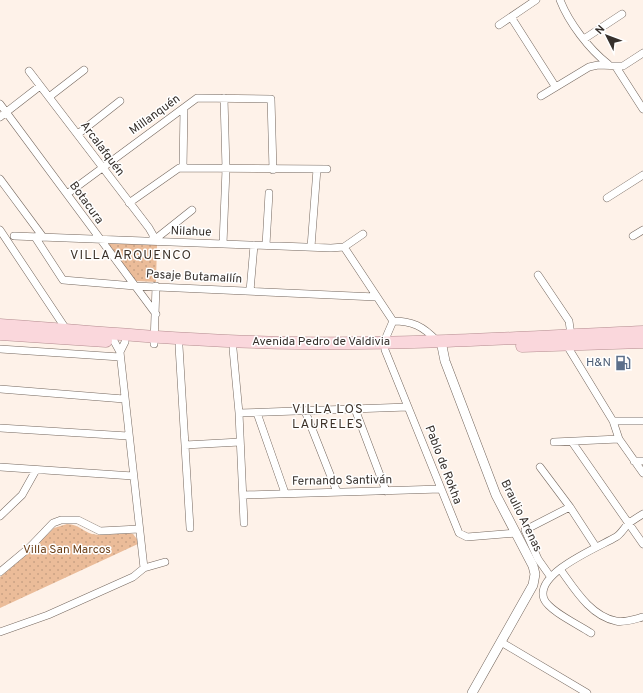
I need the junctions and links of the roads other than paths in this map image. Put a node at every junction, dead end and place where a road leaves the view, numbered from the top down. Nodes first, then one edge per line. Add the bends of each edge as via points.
1 (536, 0) edge
2 (560, 0) edge
3 (622, 14) dead end
4 (511, 17) junction
5 (499, 25) dead end
6 (584, 39) junction
7 (643, 53) edge
8 (608, 64) junction
9 (616, 67) junction
10 (84, 70) dead end
11 (29, 71) dead end
12 (40, 86) junction
13 (555, 86) junction
14 (541, 96) dead end
15 (49, 97) junction
16 (224, 98) junction
17 (120, 101) dead end
18 (0, 104) edge
19 (184, 108) junction
20 (643, 109) edge
21 (3, 115) edge
22 (78, 134) junction
23 (103, 168) junction
24 (183, 168) junction
25 (226, 169) junction
26 (317, 169) junction
27 (327, 169) dead end
28 (272, 170) junction
29 (643, 175) edge
30 (0, 179) edge
31 (269, 193) dead end
32 (67, 194) junction
33 (607, 198) dead end
34 (129, 203) junction
35 (192, 210) dead end
36 (0, 230) edge
37 (643, 230) edge
38 (363, 234) dead end
39 (14, 236) dead end
40 (633, 236) dead end
41 (35, 237) junction
42 (43, 237) junction
43 (99, 239) junction
44 (153, 241) junction
45 (223, 244) junction
46 (254, 245) junction
47 (266, 245) junction
48 (311, 247) junction
49 (344, 247) junction
50 (538, 275) dead end
51 (135, 286) junction
52 (156, 286) junction
53 (250, 291) junction
54 (376, 297) junction
55 (156, 314) junction
56 (393, 321) junction
57 (0, 325) edge
58 (66, 330) junction
59 (643, 332) edge
60 (0, 334) edge
61 (155, 340) junction
62 (569, 340) junction
63 (643, 342) edge
64 (440, 343) junction
65 (179, 346) junction
66 (385, 346) junction
67 (120, 348) junction
68 (0, 349) edge
69 (233, 349) junction
70 (0, 389) edge
71 (124, 399) junction
72 (408, 407) junction
73 (355, 409) junction
74 (305, 411) junction
75 (239, 413) junction
76 (257, 413) junction
77 (613, 421) junction
78 (643, 421) edge
79 (0, 428) edge
80 (128, 436) junction
81 (619, 439) junction
82 (240, 442) junction
83 (554, 442) dead end
84 (572, 442) junction
85 (186, 445) junction
86 (634, 461) junction
87 (643, 461) edge
88 (0, 467) edge
89 (540, 467) dead end
90 (36, 470) junction
91 (643, 473) edge
92 (133, 476) junction
93 (440, 489) junction
94 (386, 491) junction
95 (337, 492) junction
96 (285, 493) junction
97 (243, 495) junction
98 (0, 506) edge
99 (11, 507) junction
100 (570, 507) junction
101 (643, 514) edge
102 (0, 516) edge
103 (244, 523) dead end
104 (629, 524) junction
105 (190, 528) dead end
106 (139, 531) junction
107 (516, 533) junction
108 (643, 544) edge
109 (596, 547) junction
110 (165, 562) dead end
111 (144, 568) junction
112 (560, 569) junction
113 (0, 572) edge
114 (550, 576) junction
115 (643, 617) edge
116 (0, 632) edge
117 (590, 632) dead end
118 (501, 642) junction
119 (473, 692) edge
120 (587, 693) edge

1 - 4 street
2 - 6 street
3 - 6 street
4 - 5 street
4 - 13 street
6 - 8 street via 596,55
7 - 9 street
8 - 9 street
8 - 13 street via 589,67
9 - 20 street
10 - 15 street
11 - 12 street, Arcalafquén
12 - 15 street, Arcalafquén
12 - 21 street
13 - 14 street
15 - 22 street, Arcalafquén
16 - 19 street, Millanquén via 197,98
16 - 25 street
16 - 28 street, Millanquén via 271,98
17 - 22 street
18 - 21 street, Botacura
19 - 23 street, Millanquén
19 - 24 street
21 - 32 street, Botacura
22 - 23 street, Arcalafquén
23 - 32 street, Millanquén
23 - 34 street, Arcalafquén
24 - 25 street
24 - 34 street via 175,170
25 - 28 street
25 - 45 street
26 - 27 street
26 - 28 street
26 - 48 street
29 - 33 street
30 - 42 street
31 - 47 street
32 - 43 street, Botacura
34 - 44 street, Arcalafquén via 149,228
35 - 44 street
36 - 58 street
37 - 40 street
38 - 49 street
39 - 41 street, Nilahue
41 - 42 street, Nilahue
41 - 51 street, Pasaje Butamallín via 63,280
42 - 43 street, Nilahue
43 - 44 street, Nilahue
43 - 51 street, Botacura
44 - 45 street, Nilahue
45 - 46 street, Nilahue
46 - 47 street, Nilahue
46 - 53 street
47 - 48 street, Nilahue
48 - 49 street, Nilahue
49 - 54 street
50 - 62 street via 569,321
51 - 52 street, Pasaje Butamallín
51 - 55 street, Botacura
52 - 53 street, Pasaje Butamallín
52 - 55 street
53 - 54 street, Pasaje Butamallín
54 - 56 street
55 - 61 street
56 - 64 street via 419,325
56 - 66 street
57 - 58 main road, Avenida Pedro de Valdivia
58 - 61 main road, Avenida Pedro de Valdivia
59 - 62 main road, Avenida Pedro de Valdivia
60 - 67 main road, Avenida Pedro de Valdivia
61 - 65 main road, Avenida Pedro de Valdivia
61 - 66 main road, Avenida Pedro de Valdivia
61 - 67 main road, Avenida Pedro de Valdivia
62 - 63 main road, Avenida Pedro de Valdivia
62 - 64 main road, Avenida Pedro de Valdivia
62 - 77 street
64 - 66 main road, Avenida Pedro de Valdivia
64 - 107 street, Braulio Arenas via 467,423 496,495
65 - 69 main road, Avenida Pedro de Valdivia
65 - 85 street
66 - 69 main road, Avenida Pedro de Valdivia
66 - 72 street, Pablo de Rokha
67 - 68 street
67 - 71 street
69 - 75 street
70 - 71 street
71 - 80 street
72 - 73 street
72 - 93 street, Pablo de Rokha
73 - 74 street
73 - 94 street
74 - 76 street
74 - 95 street
75 - 76 street
75 - 82 street
76 - 96 street
77 - 78 street
77 - 81 street
79 - 80 street
80 - 92 street
81 - 84 street
81 - 86 street
82 - 85 street
82 - 97 street
83 - 84 street
84 - 104 street
85 - 105 street
86 - 87 street
86 - 91 street
88 - 90 street
89 - 100 street
90 - 92 street
90 - 99 street via 22,495
92 - 106 street
93 - 94 street, Fernando Santiván
93 - 107 street, Pablo de Rokha via 456,530 461,535
94 - 95 street, Fernando Santiván
95 - 96 street, Fernando Santiván
96 - 97 street, Fernando Santiván
97 - 103 street
98 - 99 street
99 - 102 street
100 - 109 street
100 - 114 street via 525,530 538,559
101 - 104 street
104 - 108 street
104 - 109 street via 617,537
106 - 111 street
106 - 113 street via 100,531 78,520 61,520 50,526
107 - 118 street, Braulio Arenas via 533,566 535,578
109 - 112 street
110 - 111 street
111 - 116 street via 133,577 48,615
112 - 114 street
112 - 115 street via 582,599 602,615 615,621
114 - 117 street via 544,586 544,599 557,612
118 - 119 street, Braulio Arenas
118 - 120 street

